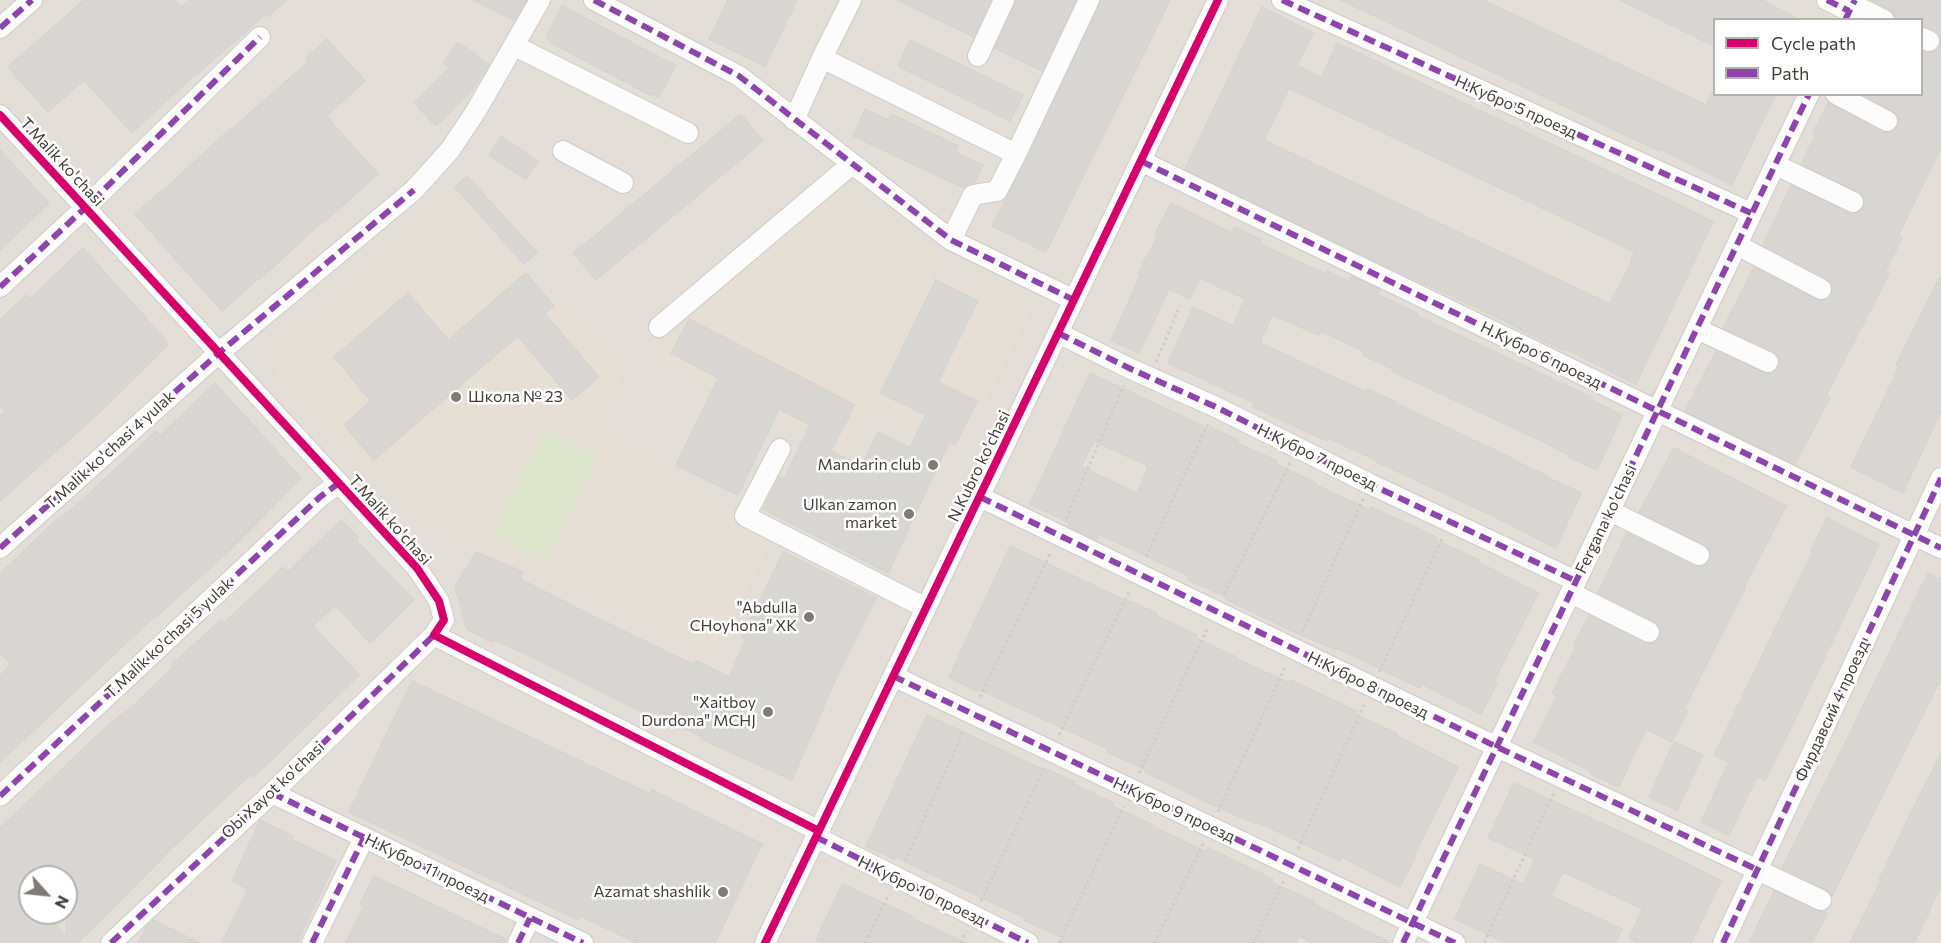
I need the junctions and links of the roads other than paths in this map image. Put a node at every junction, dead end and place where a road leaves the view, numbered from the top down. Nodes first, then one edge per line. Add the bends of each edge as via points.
1 (32, 0) edge
2 (540, 0) edge
3 (594, 0) edge
4 (851, 0) edge
5 (1004, 0) edge
6 (1089, 0) edge
7 (1218, 0) edge
8 (1282, 0) edge
9 (1827, 0) edge
10 (1850, 9) edge
11 (1878, 18) edge
12 (0, 28) edge
13 (260, 37) dead end
14 (515, 46) junction
15 (978, 56) dead end
16 (822, 58) junction
17 (1808, 96) edge
18 (1840, 96) edge
19 (0, 115) edge
20 (794, 120) junction
21 (1887, 121) dead end
22 (688, 133) dead end
23 (563, 151) dead end
24 (1016, 154) junction
25 (1142, 161) junction
26 (852, 164) junction
27 (1776, 165) junction
28 (623, 183) dead end
29 (1853, 202) dead end
30 (85, 208) junction
31 (1751, 213) junction
32 (951, 240) junction
33 (1737, 245) junction
34 (0, 287) edge
35 (1821, 289) dead end
36 (1074, 300) junction
37 (659, 327) dead end
38 (1697, 329) junction
39 (1058, 333) junction
40 (220, 352) junction
41 (1768, 362) dead end
42 (1657, 412) junction
43 (780, 449) dead end
44 (1941, 478) edge
45 (339, 483) junction
46 (980, 497) junction
47 (1610, 511) junction
48 (1914, 535) junction
49 (0, 548) edge
50 (1941, 548) edge
51 (1699, 555) dead end
52 (1573, 587) junction
53 (926, 608) junction
54 (1649, 632) dead end
55 (434, 635) junction
56 (893, 676) junction
57 (1497, 747) junction
58 (272, 793) junction
59 (0, 796) edge
60 (817, 834) junction
61 (364, 838) junction
62 (1758, 870) junction
63 (1821, 900) dead end
64 (530, 918) junction
65 (1413, 923) junction
66 (111, 943) edge
67 (312, 943) edge
68 (518, 943) edge
69 (583, 943) edge
70 (765, 943) edge
71 (1028, 943) edge
72 (1403, 943) edge
73 (1455, 943) edge
74 (1723, 943) edge

1 - 12 street
2 - 14 street
3 - 20 street via 739,76
4 - 16 street
5 - 15 street
6 - 24 street
7 - 25 street, N.Kubro ko'chasi
8 - 31 street, Н.Кубро 5 проезд
9 - 10 street
10 - 11 street
13 - 30 street, T.Malik ko'chasi
14 - 22 street
14 - 40 street via 450,150 414,190
16 - 20 street
16 - 24 street
17 - 27 street, Fergana ko'chasi
18 - 21 street
19 - 30 street, T.Malik ko'chasi
20 - 26 street
23 - 28 street
24 - 32 street via 997,191 973,195
25 - 36 street, N.Kubro ko'chasi
25 - 42 street, Н.Кубро 6 проезд
26 - 32 street
26 - 37 street
27 - 29 street
27 - 31 street, Fergana ko'chasi
30 - 34 street
30 - 40 street, T.Malik ko'chasi
31 - 33 street, Fergana ko'chasi
32 - 36 street
33 - 35 street
33 - 38 street, Fergana ko'chasi
36 - 39 street, N.Kubro ko'chasi
38 - 41 street
38 - 42 street, Fergana ko'chasi
39 - 46 street, N.Kubro ko'chasi
39 - 52 street, Н.Кубро 7 проезд via 1450,520
40 - 45 street, T.Malik ko'chasi
40 - 49 street, T.Malik ko'chasi 4 yulak
42 - 47 street, Fergana ko'chasi
42 - 48 street, Н.Кубро 6 проезд
43 - 53 street via 745,516
44 - 48 street, Фирдавсий 4 проезд
45 - 55 street, T.Malik ko'chasi via 417,568 439,601 444,620
45 - 59 street, T.Malik ko'chasi 5 yulak
46 - 53 street, N.Kubro ko'chasi
46 - 57 street, Н.Кубро 8 проезд
47 - 51 street
47 - 52 street, Fergana ko'chasi
48 - 50 street, Н.Кубро 6 проезд
48 - 62 street, Фирдавсий 4 проезд
52 - 54 street, Н.Кубро 7 проезд
52 - 57 street, Fergana ko'chasi
53 - 56 street, N.Kubro ko'chasi
55 - 58 street, Obi Xayot ko'chasi
55 - 60 street
56 - 60 street, N.Kubro ko'chasi
56 - 65 street, Н.Кубро 9 проезд
57 - 62 street, Н.Кубро 8 проезд
57 - 65 street, Fergana ko'chasi
58 - 61 street, Н.Кубро 11 проезд
58 - 66 street, Obi Xayot ko'chasi
60 - 70 street, N.Kubro ko'chasi
60 - 71 street, Н.Кубро 10 проезд via 897,879
61 - 64 street, Н.Кубро 11 проезд
61 - 67 street
62 - 63 street, Н.Кубро 8 проезд
62 - 74 street, Фирдавсий 4 проезд
64 - 68 street
64 - 69 street, Н.Кубро 11 проезд
65 - 72 street, Fergana ko'chasi
65 - 73 street, Н.Кубро 9 проезд

